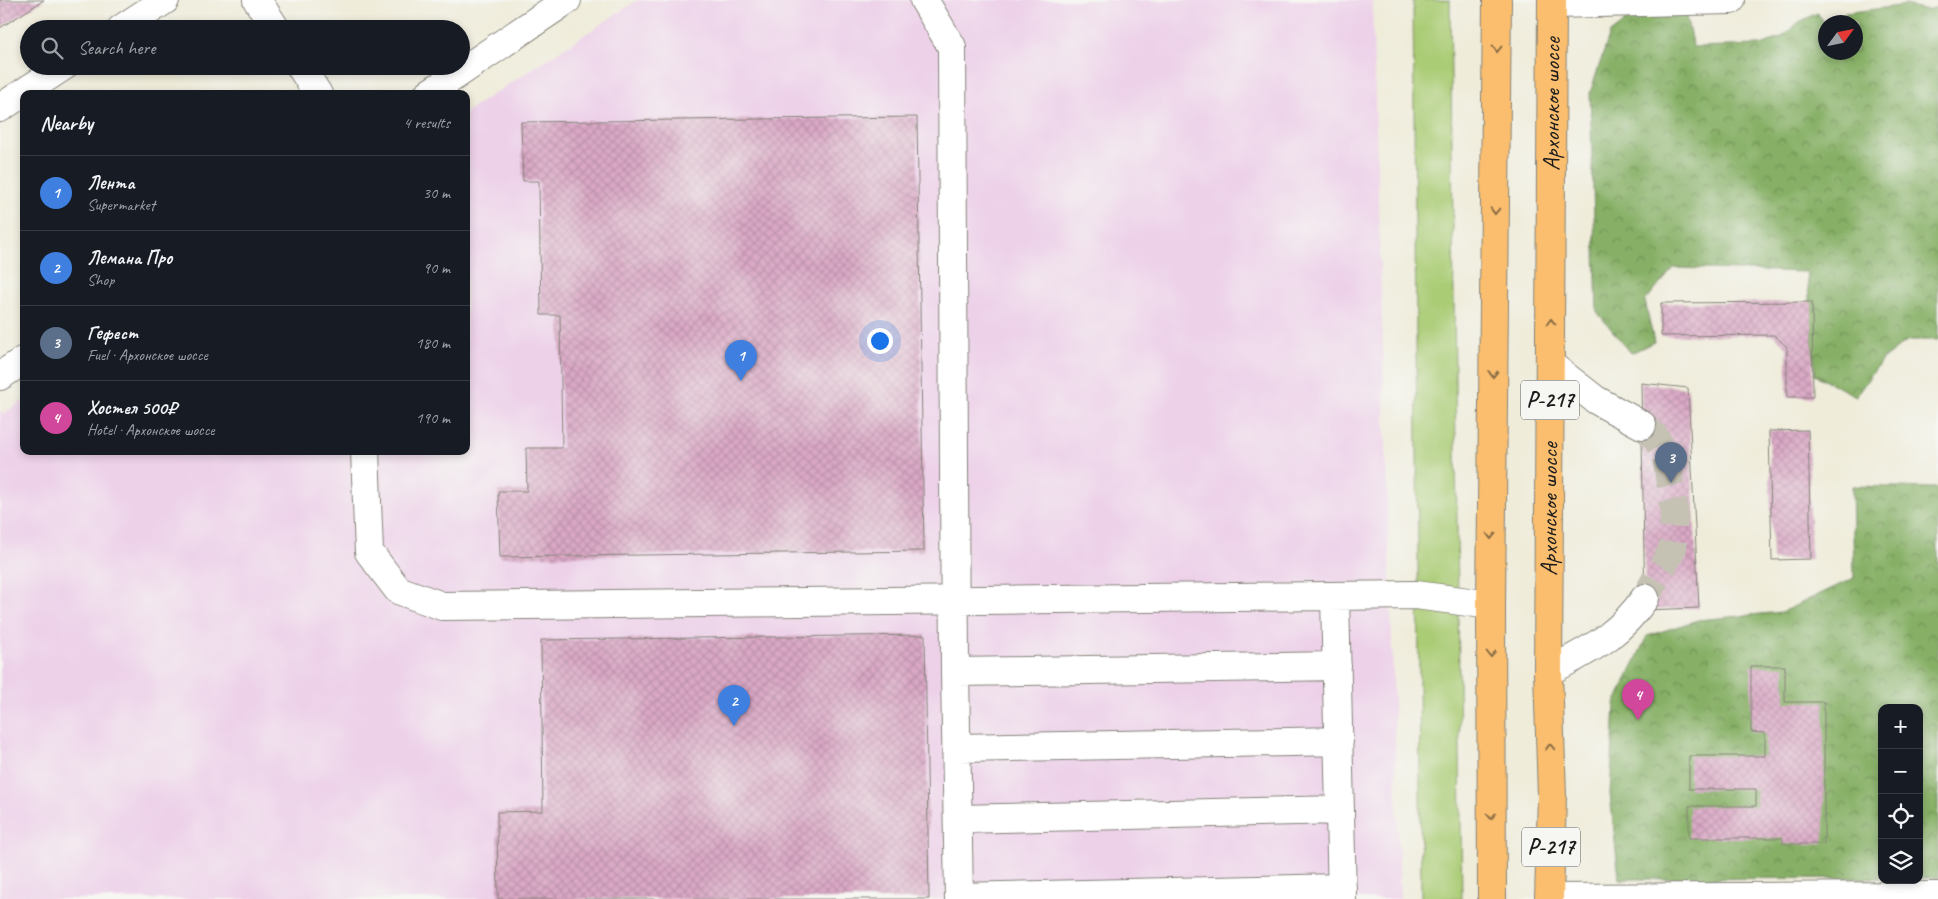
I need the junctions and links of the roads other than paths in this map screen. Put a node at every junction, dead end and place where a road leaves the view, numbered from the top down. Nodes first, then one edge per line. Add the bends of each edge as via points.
1 (165, 0) edge
2 (257, 0) edge
3 (567, 0) edge
4 (924, 0) edge
5 (1496, 0) edge
6 (1731, 0) edge
7 (1552, 2) edge
8 (135, 20) edge
9 (270, 20) edge
10 (470, 66) edge
11 (50, 75) edge
12 (306, 75) edge
13 (456, 75) edge
14 (27, 90) edge
15 (315, 90) edge
16 (434, 90) edge
17 (20, 95) edge
18 (0, 108) edge
19 (1551, 365) junction
20 (1642, 425) tunnel mouth
21 (365, 455) edge
22 (1335, 597) junction
23 (1645, 598) tunnel mouth
24 (954, 602) junction
25 (1491, 605) junction
26 (1337, 666) junction
27 (955, 672) junction
28 (1548, 672) junction
29 (1338, 741) junction
30 (958, 748) junction
31 (1340, 810) junction
32 (958, 818) junction
33 (1342, 893) edge
34 (1938, 896) edge
35 (959, 898) edge
36 (1492, 899) edge
37 (1549, 899) edge

1 - 8 street
2 - 9 street
3 - 10 street
4 - 24 street via 952,47
5 -> 25 highway, Р-217
6 - 7 street
19 -> 7 highway, Архонское шоссе / Р-217
11 - 14 street
12 - 15 street
13 - 16 street
17 - 18 street
19 - 20 street via 1596,400
19 - 28 highway, Архонское шоссе / Р-217
21 - 24 street via 369,552 398,590 442,606
22 - 24 street
22 - 25 street via 1416,596
22 - 26 street
23 - 28 street via 1632,617 1610,637
24 - 27 street
25 -> 36 highway, Р-217
26 - 27 street
26 - 29 street
27 - 30 street
37 -> 28 highway, Архонское шоссе / Р-217 via 1552,796
29 - 30 street
29 - 31 street
30 - 32 street
31 - 32 street
31 - 33 street
32 - 35 street
33 - 35 street
34 - 37 street

